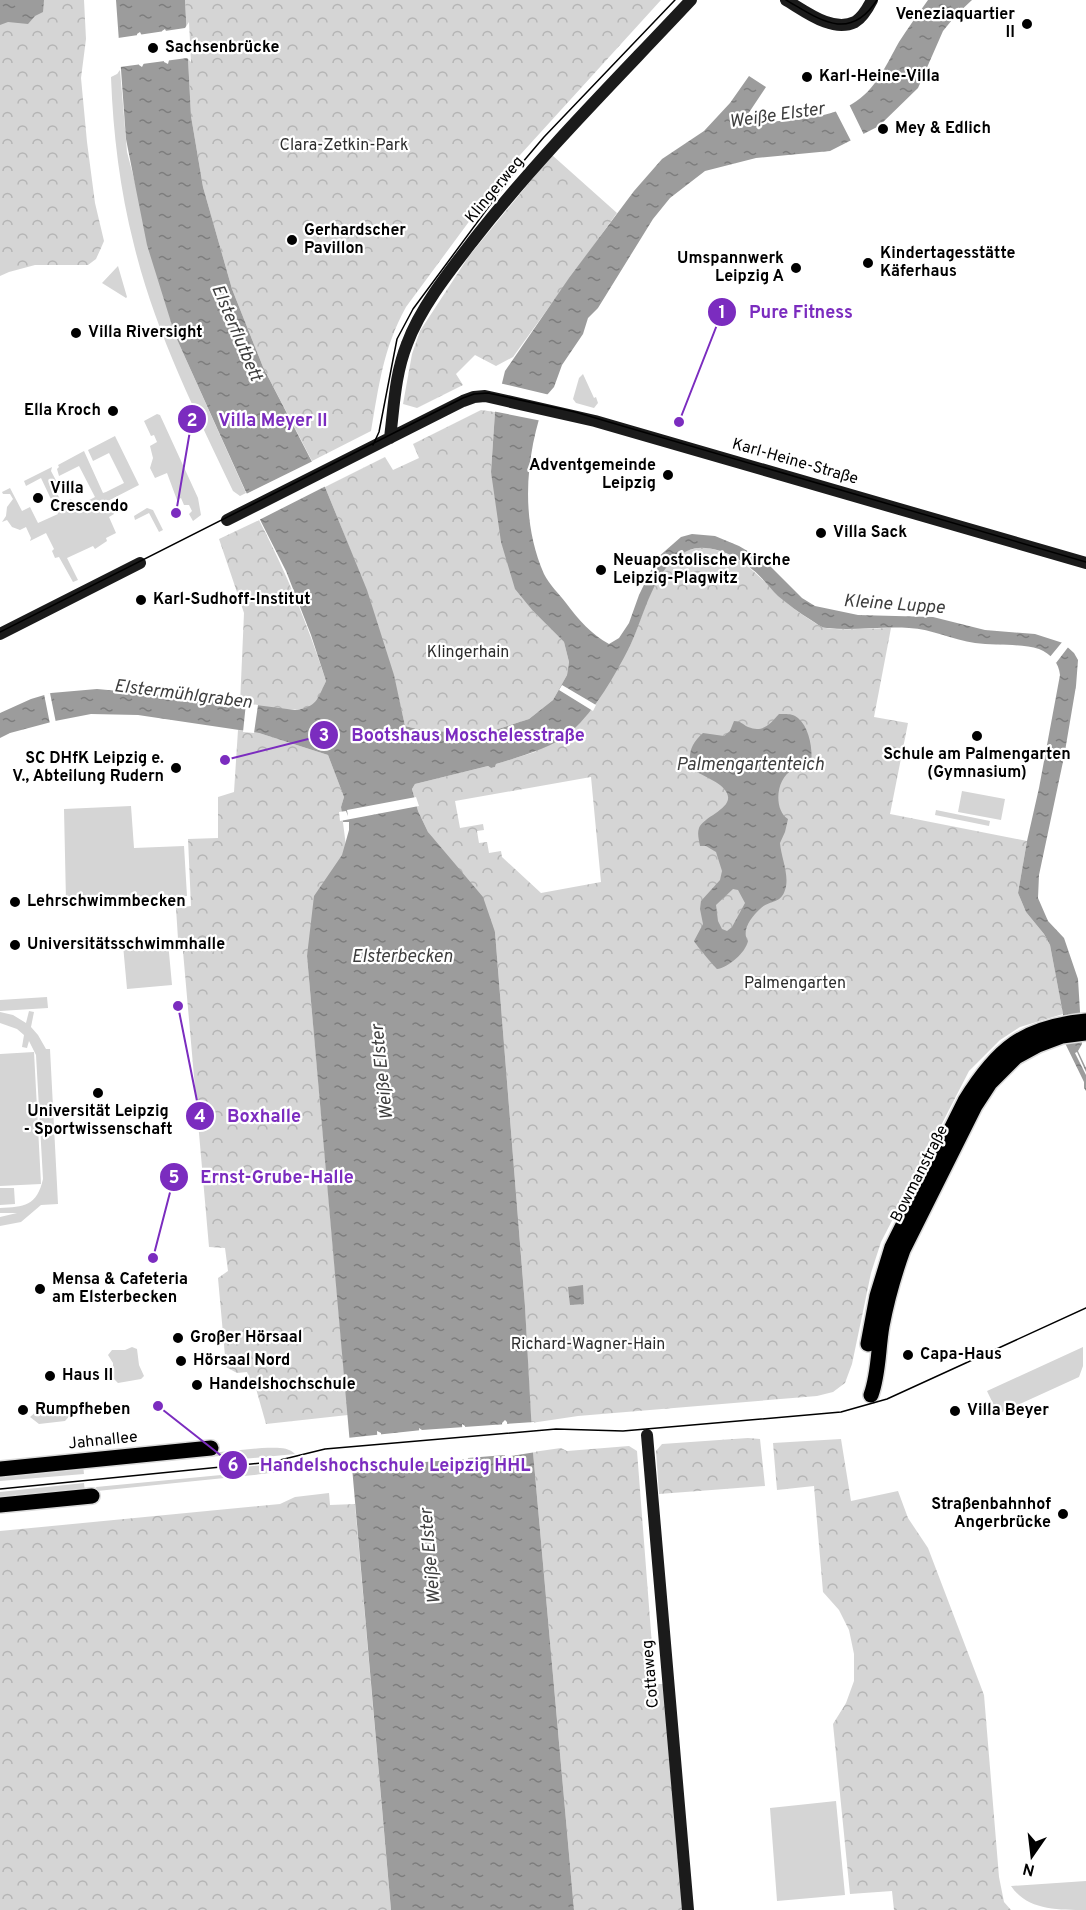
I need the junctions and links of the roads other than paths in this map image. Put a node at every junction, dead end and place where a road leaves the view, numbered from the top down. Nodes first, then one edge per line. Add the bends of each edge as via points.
1 (691, 0) edge
2 (786, 0) edge
3 (801, 0) edge
4 (871, 2) edge
5 (390, 438) junction
6 (227, 520) dead end
7 (1086, 562) edge
8 (141, 563) dead end
9 (0, 634) edge
10 (1085, 1027) edge
11 (1062, 1030) junction
12 (868, 1344) dead end
13 (872, 1395) dead end
14 (647, 1435) dead end
15 (210, 1448) dead end
16 (0, 1469) edge
17 (92, 1496) dead end
18 (0, 1505) edge
19 (688, 1910) edge

1 - 5 main road, Klingerweg via 510,195 424,310 399,367
2 - 4 main road via 827,22 845,24 859,19
3 - 4 main road via 836,17
5 - 6 main road, Karl-Heine-Straße
5 - 7 main road, Karl-Heine-Straße via 468,399 494,398 546,409
8 - 9 main road
10 - 11 main road, Bowmanstraße
11 - 12 main road, Bowmanstraße via 1031,1034 1007,1048 970,1092 892,1247
11 - 13 main road, Bowmanstraße via 1016,1057 990,1083 975,1106 894,1274
14 - 19 main road, Cottaweg
15 - 16 main road, Jahnallee
17 - 18 main road

